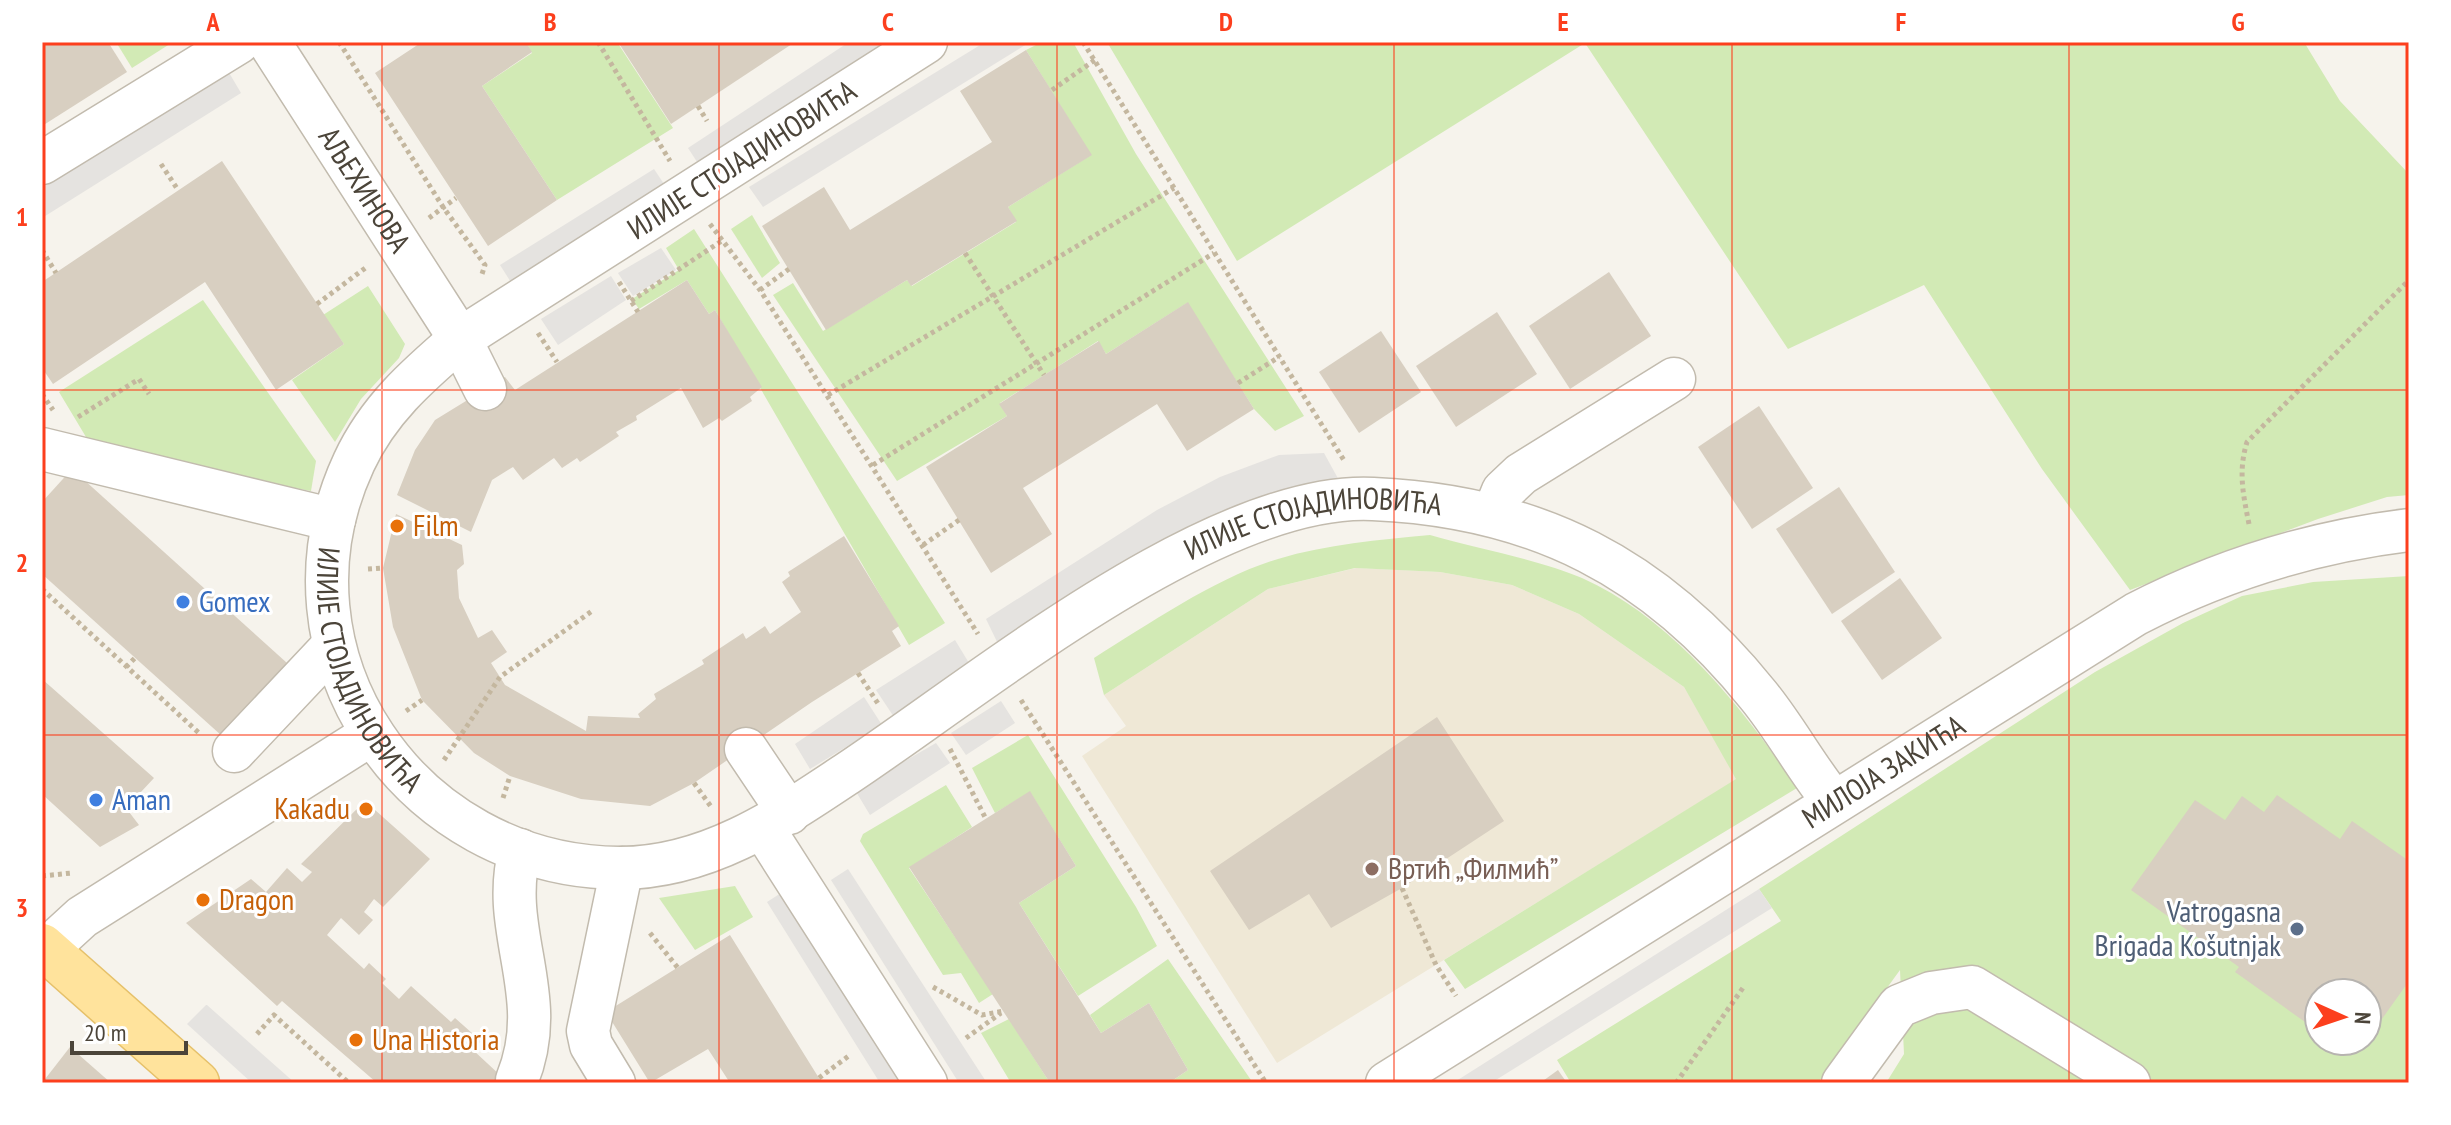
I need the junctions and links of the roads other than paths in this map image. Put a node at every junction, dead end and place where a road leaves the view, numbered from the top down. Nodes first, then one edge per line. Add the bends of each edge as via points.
1 (239, 42) edge
2 (269, 42) edge
3 (926, 42) edge
4 (42, 163) edge
5 (460, 339) junction
6 (1674, 379) dead end
7 (485, 389) dead end
8 (42, 449) edge
9 (1494, 513) junction
10 (334, 520) junction
11 (2409, 530) edge
12 (334, 645) junction
13 (387, 724) junction
14 (219, 744) road end
15 (746, 749) dead end
16 (1834, 802) junction
17 (776, 820) junction
18 (520, 850) junction
19 (622, 868) junction
20 (44, 948) edge
21 (517, 1080) dead end
22 (197, 1083) edge
23 (614, 1083) edge
24 (926, 1083) edge
25 (1387, 1083) edge
26 (1843, 1083) edge
27 (2129, 1083) edge

1 - 4 street
2 - 5 street, АЉЕХИНОВА
3 - 5 street, ИЛИЈЕ СТОЈАДИНОВИЋА
5 - 7 street, АЉЕХИНОВА
5 - 10 street, ИЛИЈЕ СТОЈАДИНОВИЋА via 398,393 374,425
6 - 9 street via 1521,474 1503,491
8 - 10 street
9 - 16 street, ИЛИЈЕ СТОЈАДИНОВИЋА via 1589,551 1700,631 1761,698
9 - 17 street, ИЛИЈЕ СТОЈАДИНОВИЋА via 1368,498 1304,506 1237,528 1167,562
10 - 12 street, ИЛИЈЕ СТОЈАДИНОВИЋА via 328,596
11 - 16 street, МИЛОЈА ЗАКИЋА via 2331,541 2257,560 2182,590 2092,639
12 - 13 street, ИЛИЈЕ СТОЈАДИНОВИЋА via 349,693
12 - 14 street
13 - 18 street, ИЛИЈЕ СТОЈАДИНОВИЋА via 407,778 465,825
13 - 20 street via 82,917
15 - 17 street
16 - 25 street, МИЛОЈА ЗАКИЋА
17 - 19 street, ИЛИЈЕ СТОЈАДИНОВИЋА via 695,856
17 - 24 street
18 - 19 street, ИЛИЈЕ СТОЈАДИНОВИЋА
18 - 21 street via 513,903 531,1029
19 - 23 street via 588,1031
20 - 22 main road
26 - 27 street via 1899,1006 1931,993 1972,987

